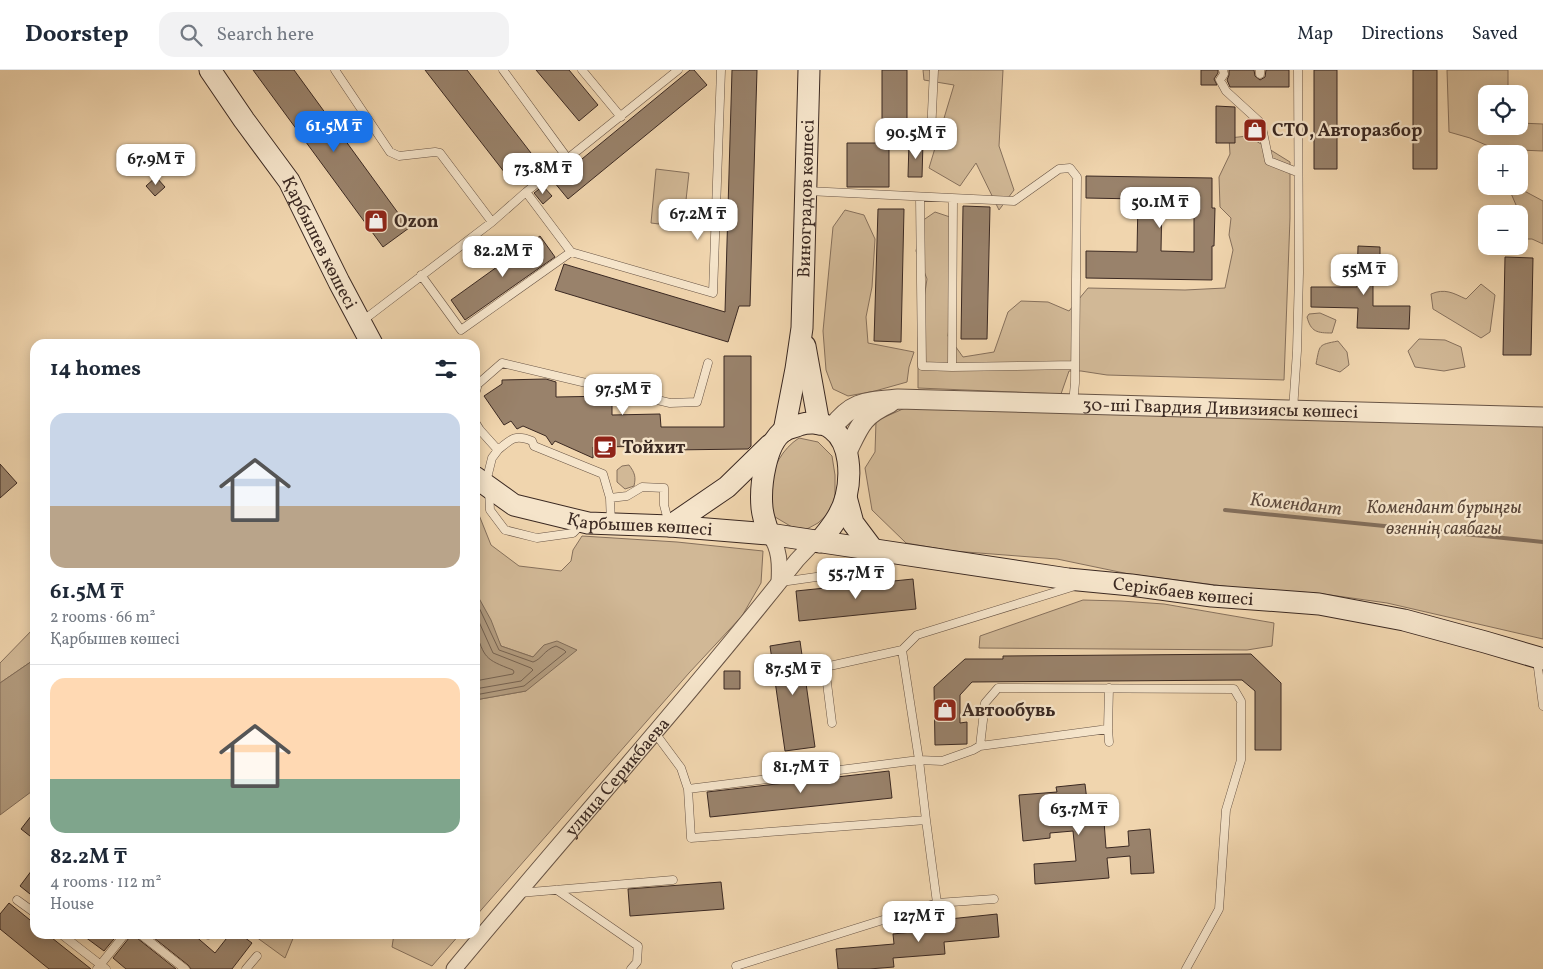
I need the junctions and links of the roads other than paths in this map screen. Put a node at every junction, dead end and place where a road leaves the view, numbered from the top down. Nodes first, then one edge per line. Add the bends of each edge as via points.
1 (210, 70) edge
2 (335, 70) edge
3 (503, 70) edge
4 (582, 70) edge
5 (678, 70) edge
6 (721, 70) edge
7 (808, 70) edge
8 (934, 70) edge
9 (1224, 70) edge
10 (1298, 70) edge
11 (620, 117) junction
12 (931, 133) dead end
13 (568, 159) junction
14 (1297, 172) junction
15 (805, 191) junction
16 (526, 192) junction
17 (920, 197) junction
18 (953, 199) junction
19 (492, 222) junction
20 (570, 252) junction
21 (421, 275) junction
22 (361, 322) junction
23 (802, 328) junction
24 (370, 339) edge
25 (708, 363) dead end
26 (1075, 364) junction
27 (952, 367) junction
28 (480, 382) edge
29 (898, 399) junction
30 (1073, 404) junction
31 (1293, 410) junction
32 (1543, 417) edge
33 (826, 426) junction
34 (480, 430) edge
35 (779, 436) junction
36 (498, 450) junction
37 (847, 452) junction
38 (483, 482) edge
39 (846, 497) junction
40 (610, 498) junction
41 (611, 524) junction
42 (670, 526) junction
43 (768, 534) junction
44 (817, 542) junction
45 (874, 551) junction
46 (830, 575) dead end
47 (1092, 581) junction
48 (780, 582) junction
49 (902, 650) junction
50 (1540, 658) edge
51 (1109, 688) junction
52 (1543, 706) edge
53 (832, 723) dead end
54 (1108, 729) junction
55 (655, 733) junction
56 (1109, 742) dead end
57 (980, 746) junction
58 (919, 760) junction
59 (688, 789) junction
60 (926, 820) junction
61 (673, 880) dead end
62 (557, 890) junction
63 (517, 893) junction
64 (994, 898) dead end
65 (17, 900) dead end
66 (937, 904) junction
67 (30, 910) edge
68 (480, 938) edge
69 (67, 939) edge
70 (121, 939) edge
71 (146, 939) edge
72 (479, 939) edge
73 (257, 956) dead end
74 (736, 966) dead end
75 (101, 968) edge
76 (185, 969) edge
77 (246, 969) edge
78 (454, 969) edge
79 (631, 969) edge
80 (1186, 969) edge

1 - 22 main road, Қарбышев көшесі via 289,181
2 - 19 lane via 390,152 399,156 440,153
3 - 13 lane
4 - 11 lane
5 - 11 lane
6 - 20 lane via 713,293
7 - 15 main road, Виноградов көшесі
8 - 12 lane
9 - 14 lane via 1220,80 1226,91 1261,123 1269,161
10 - 14 lane
11 - 13 lane
13 - 16 lane
14 - 31 lane via 1299,273
15 - 17 lane
15 - 23 main road, Виноградов көшесі
16 - 19 lane
16 - 20 lane
17 - 18 lane
17 - 27 lane via 922,366
18 - 26 lane via 1014,201 1059,169 1070,168 1077,177
18 - 27 lane
19 - 21 lane
20 - 21 lane via 461,330
21 - 22 lane
22 - 24 main road, Қарбышев көшесі
23 - 33 main road
23 - 35 main road via 796,370
25 - 28 lane via 697,402 670,403 502,363
26 - 27 lane
26 - 30 lane
29 - 30 street, 30-ші Гвардия Дивизиясы көшесі
29 - 33 street, 30-ші Гвардия Дивизиясы көшесі via 855,406
29 - 37 street via 864,419
30 - 31 street, 30-ші Гвардия Дивизиясы көшесі
31 - 32 street, 30-ші Гвардия Дивизиясы көшесі
33 - 35 main road via 802,424
33 - 37 main road via 839,437
34 - 36 lane
35 - 42 main road via 726,487
35 - 43 main road via 765,467 761,488
36 - 38 lane
36 - 40 lane via 511,438 522,437 532,441 534,446 603,474
37 - 39 main road via 849,476
38 - 41 main road, Қарбышев көшесі via 514,505 584,522
39 - 44 main road via 831,527
39 - 45 main road via 853,522
40 - 41 lane
40 - 42 lane via 627,496 642,488 664,488 664,505
41 - 42 main road, Қарбышев көшесі
42 - 43 main road, Қарбышев көшесі
43 - 44 main road, Қарбышев көшесі
43 - 48 street via 776,546
44 - 45 main road, Серікбаев көшесі
44 - 48 street, улица Серикбаева
45 - 47 main road, Серікбаев көшесі
46 - 48 lane
47 - 49 lane via 917,635
47 - 50 main road, Серікбаев көшесі via 1212,596 1319,604 1404,620
48 - 55 street, улица Серикбаева
49 - 53 lane via 825,667
49 - 58 lane
50 - 52 lane
51 - 54 lane
51 - 57 lane via 998,688 985,702
51 - 80 lane via 1234,689 1241,702 1241,760 1226,810 1219,909
54 - 56 lane
54 - 57 lane
55 - 59 lane via 681,768
55 - 63 street, улица Серикбаева
57 - 58 lane via 942,761
58 - 59 lane
58 - 60 lane
59 - 60 lane via 691,838
60 - 66 lane
61 - 62 lane
62 - 63 lane
62 - 79 lane via 638,946 637,962
63 - 68 street, улица Серикбаева
64 - 66 lane
65 - 67 lane
66 - 74 lane
69 - 75 lane
70 - 75 lane
71 - 76 lane
72 - 78 street, улица Серикбаева
73 - 77 lane

